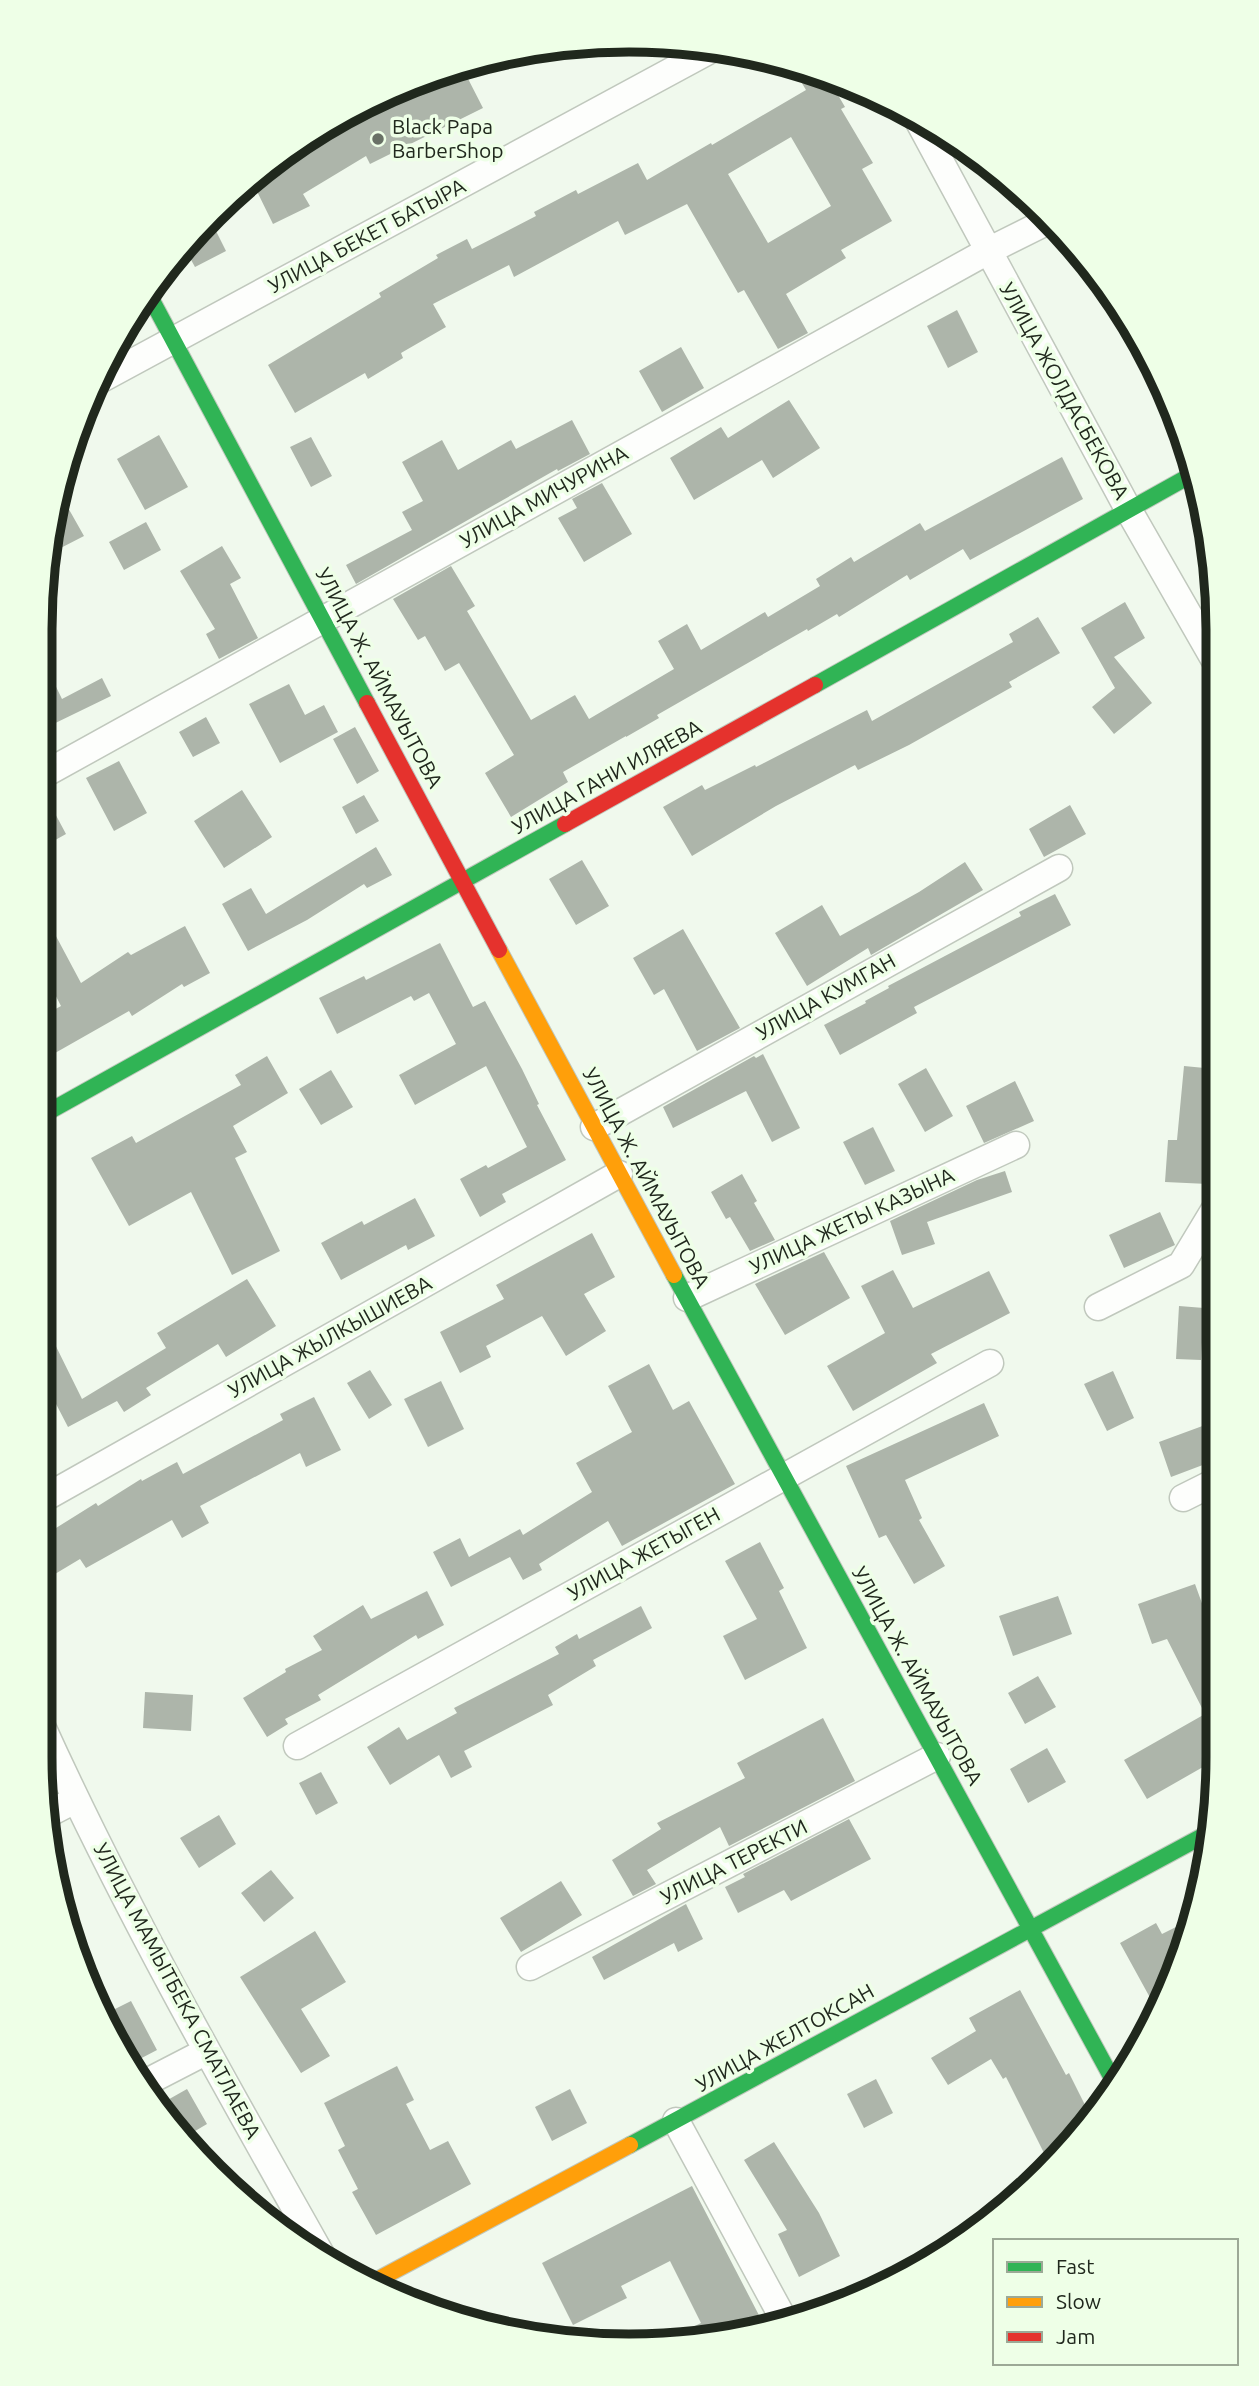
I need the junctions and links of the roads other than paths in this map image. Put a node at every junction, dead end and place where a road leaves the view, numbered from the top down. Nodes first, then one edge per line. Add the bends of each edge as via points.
1 (698, 56) edge
2 (926, 135) edge
3 (1041, 224) edge
4 (988, 251) junction
5 (154, 304) edge
6 (173, 341) junction
7 (112, 374) edge
8 (1186, 478) edge
9 (1129, 509) junction
10 (324, 619) junction
11 (1206, 645) edge
12 (52, 770) edge
13 (1059, 868) dead end
14 (464, 881) junction
15 (52, 1110) edge
16 (594, 1127) junction
17 (1016, 1145) dead end
18 (619, 1174) junction
19 (1206, 1224) edge
20 (687, 1298) junction
21 (1098, 1307) dead end
22 (990, 1363) dead end
23 (785, 1476) junction
24 (1206, 1486) edge
25 (52, 1494) edge
26 (1183, 1498) dead end
27 (298, 1746) dead end
28 (52, 1749) edge
29 (937, 1756) junction
30 (75, 1800) junction
31 (55, 1810) edge
32 (1201, 1837) edge
33 (1031, 1928) junction
34 (530, 1967) dead end
35 (207, 2051) junction
36 (1110, 2075) edge
37 (151, 2079) edge
38 (676, 2122) junction
39 (312, 2238) edge
40 (382, 2278) edge
41 (781, 2314) edge

1 - 6 street, УЛИЦА БЕКЕТ БАТЫРА
2 - 4 street, УЛИЦА ЖОЛДАСБЕКОВА
3 - 4 street, УЛИЦА МИЧУРИНА
4 - 9 street, УЛИЦА ЖОЛДАСБЕКОВА
4 - 10 street, УЛИЦА МИЧУРИНА
5 - 6 street, УЛИЦА Ж. АЙМАУЫТОВА
6 - 7 street, УЛИЦА БЕКЕТ БАТЫРА
6 - 10 street, УЛИЦА Ж. АЙМАУЫТОВА
8 - 9 street, УЛИЦА ГАНИ ИЛЯЕВА
9 - 11 street, УЛИЦА ЖОЛДАСБЕКОВА
9 - 14 street, УЛИЦА ГАНИ ИЛЯЕВА
10 - 12 street, УЛИЦА МИЧУРИНА
10 - 14 street, УЛИЦА Ж. АЙМАУЫТОВА
13 - 16 street, УЛИЦА КУМГАН
14 - 15 street, УЛИЦА ГАНИ ИЛЯЕВА
14 - 16 street, УЛИЦА Ж. АЙМАУЫТОВА
16 - 18 street, УЛИЦА Ж. АЙМАУЫТОВА
17 - 20 street, УЛИЦА ЖЕТЫ КАЗЫНА
18 - 20 street, УЛИЦА Ж. АЙМАУЫТОВА
18 - 25 street, УЛИЦА ЖЫЛКЫШИЕВА
19 - 21 street via 1181,1265
20 - 23 street, УЛИЦА Ж. АЙМАУЫТОВА
22 - 23 street, УЛИЦА ЖЕТЫГЕН
23 - 27 street, УЛИЦА ЖЕТЫГЕН
23 - 29 street, УЛИЦА Ж. АЙМАУЫТОВА
24 - 26 street
28 - 30 street, УЛИЦА МАМЫТБЕКА СМАТЛАЕВА
29 - 33 street, УЛИЦА Ж. АЙМАУЫТОВА
29 - 34 street, УЛИЦА ТЕРЕКТИ
30 - 31 street
30 - 35 street, УЛИЦА МАМЫТБЕКА СМАТЛАЕВА
32 - 33 street, УЛИЦА ЖЕЛТОКСАН
33 - 36 street, УЛИЦА Ж. АЙМАУЫТОВА
33 - 38 street, УЛИЦА ЖЕЛТОКСАН
35 - 37 street
35 - 39 street, УЛИЦА МАМЫТБЕКА СМАТЛАЕВА
38 - 40 street, УЛИЦА ЖЕЛТОКСАН
38 - 41 street

